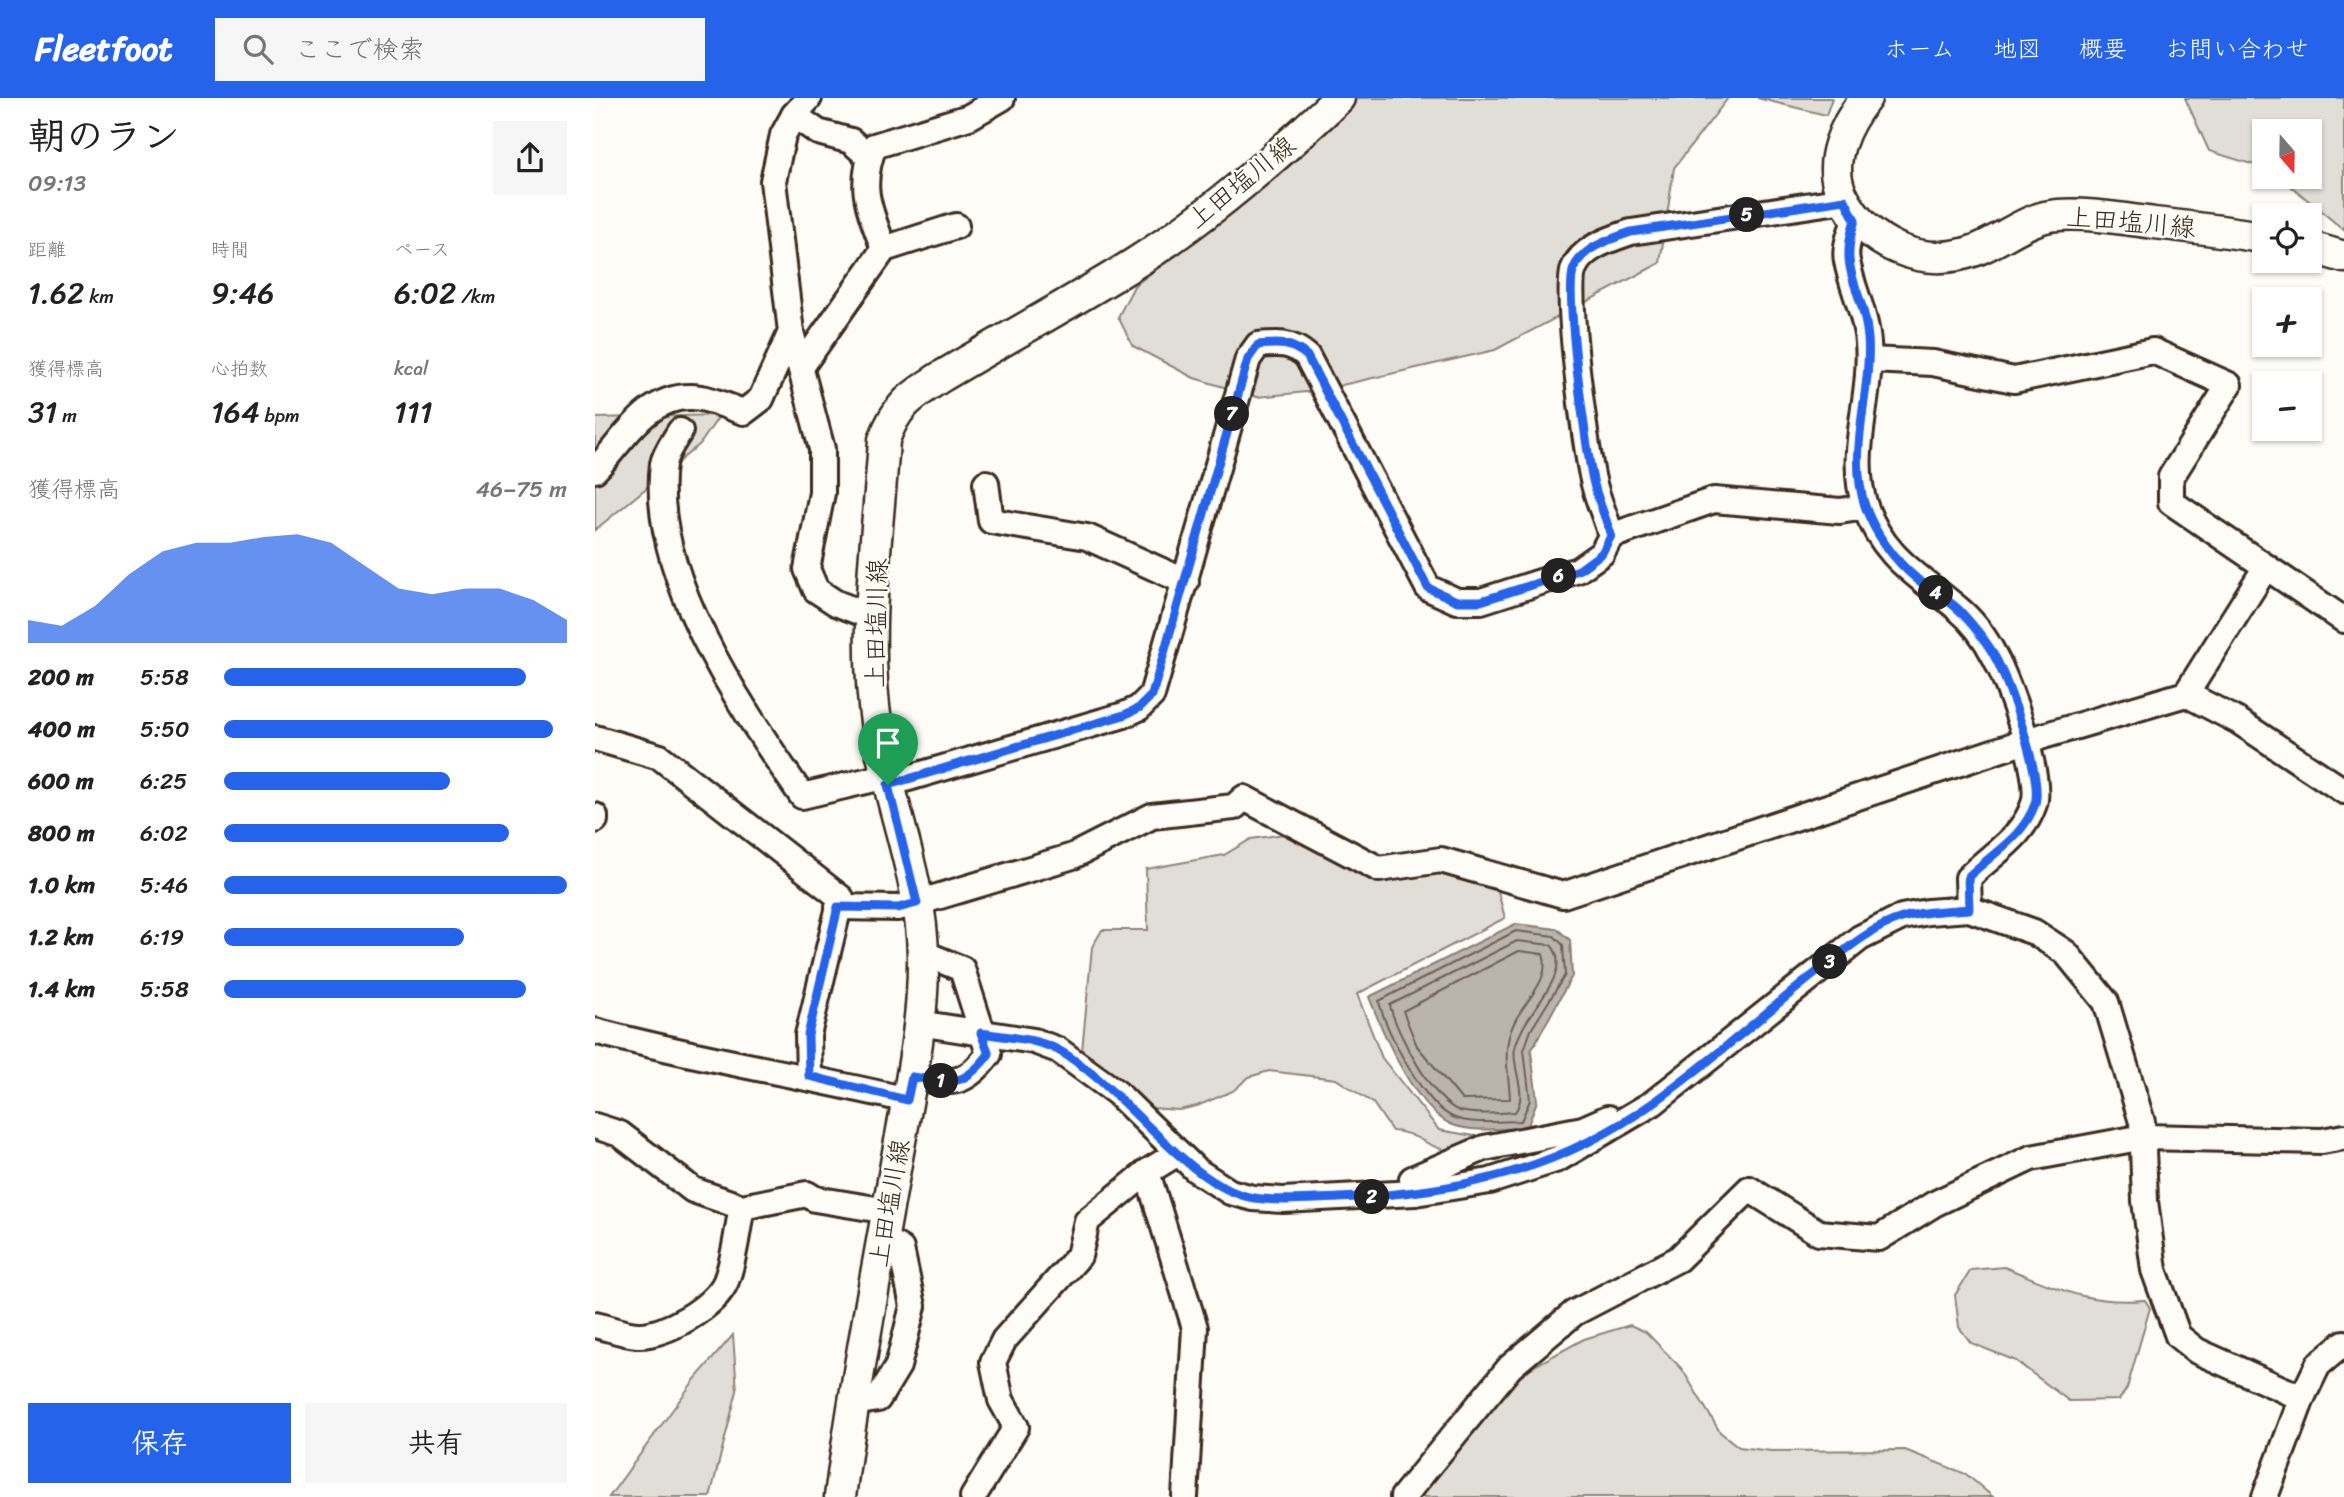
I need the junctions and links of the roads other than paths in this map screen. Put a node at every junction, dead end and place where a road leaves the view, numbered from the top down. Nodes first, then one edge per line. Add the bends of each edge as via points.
1 (1002, 98) edge
2 (1339, 98) edge
3 (1866, 98) edge
4 (802, 106) edge
5 (964, 108) edge
6 (869, 157) junction
7 (1850, 210) junction
8 (956, 226) dead end
9 (2252, 236) edge
10 (884, 249) junction
11 (2322, 251) edge
12 (2344, 257) edge
13 (791, 332) junction
14 (1870, 360) junction
15 (800, 368) junction
16 (680, 431) dead end
17 (595, 470) edge
18 (986, 483) dead end
19 (1865, 507) junction
20 (1611, 536) junction
21 (2266, 567) junction
22 (1186, 582) junction
23 (872, 617) junction
24 (2344, 620) edge
25 (2186, 694) junction
26 (595, 738) edge
27 (2026, 741) junction
28 (887, 780) junction
29 (2344, 791) edge
30 (917, 903) junction
31 (838, 907) junction
32 (1969, 909) junction
33 (923, 953) junction
34 (918, 1023) junction
35 (595, 1031) edge
36 (981, 1033) junction
37 (809, 1076) junction
38 (910, 1088) junction
39 (595, 1126) edge
40 (2144, 1138) junction
41 (2344, 1138) edge
42 (1178, 1153) junction
43 (1147, 1172) junction
44 (742, 1207) junction
45 (885, 1224) junction
46 (595, 1325) edge
47 (2344, 1343) edge
48 (2302, 1398) junction
49 (853, 1403) junction
50 (840, 1497) edge
51 (973, 1497) edge
52 (1185, 1497) edge
53 (1403, 1497) edge
54 (2265, 1497) edge

1 - 5 street
2 - 23 main road, 上田塩川線 via 1230,194 1133,265 939,378 893,415 884,440
3 - 7 main road via 1840,140 1836,167 1838,188
4 - 6 street via 818,132 851,141
4 - 13 street via 778,149 773,181
5 - 6 street via 874,146
6 - 10 street via 864,170 866,199
7 - 9 main road, 上田塩川線 via 1868,233 1898,247 1941,257 1978,249 2027,222 2055,215
7 - 14 street via 1847,260 1865,321
7 - 20 street via 1631,232 1580,258 1573,270 1570,304 1593,482
8 - 10 street
10 - 15 street
11 - 12 main road
13 - 15 street
13 - 17 street via 761,400 744,412 692,397 669,401 640,416
14 - 19 street via 1858,464
14 - 21 street via 1933,363 2014,380 2153,351 2229,385 2171,477 2171,502
15 - 23 street via 822,449 822,493 807,569 815,590
16 - 28 street via 664,461 662,512 698,624 750,721 802,796
18 - 22 street via 991,521 1087,537
19 - 20 street via 1840,511 1714,500
19 - 27 street via 1901,564 1957,608 1978,631 1996,658
20 - 22 street via 1602,553 1579,570 1481,601 1457,601 1428,588 1307,356 1295,345 1280,342 1258,345 1248,359
21 - 24 street
21 - 25 street
22 - 28 street via 1152,695 1139,708 1065,734
23 - 28 main road, 上田塩川線 via 877,728
25 - 27 street
25 - 29 street via 2238,721
26 - 31 street via 660,757 841,898
27 - 30 street via 1563,895 1441,860 1379,869 1244,798 1234,807 1152,816 1073,856
27 - 32 street via 2036,780 2036,802 2017,836 1968,877
28 - 30 main road, 上田塩川線
30 - 31 street via 898,908
30 - 33 main road, 上田塩川線
31 - 37 street via 808,1035
32 - 40 street via 2034,932 2066,953 2106,1002
32 - 42 street via 1902,918 1860,938 1630,1118 1624,1111 1583,1129 1484,1149 1412,1179 1415,1193 1253,1198 1210,1181
33 - 34 main road, 上田塩川線
33 - 36 street via 962,970
34 - 36 street
34 - 38 main road, 上田塩川線
35 - 37 street via 663,1050
36 - 38 street via 989,1054 974,1073 951,1083
36 - 42 street via 1034,1041 1058,1050 1117,1093
37 - 38 street
38 - 45 main road, 上田塩川線
39 - 44 street via 620,1134 693,1190
40 - 41 street
40 - 48 street via 2148,1239 2178,1336 2197,1351
40 - 53 street via 2031,1158 1934,1204 1879,1238 1819,1233 1749,1189 1678,1259 1574,1313 1510,1367
42 - 43 street
43 - 51 street via 1087,1221 1079,1256 1004,1340 993,1362 1001,1400 1016,1427
43 - 52 street via 1195,1328
44 - 45 street via 807,1194
44 - 46 street via 725,1282 716,1297 694,1315 653,1334
45 - 49 main road, 上田塩川線
45 - 49 street via 901,1249 913,1306 898,1366 878,1399
47 - 48 street via 2318,1365
48 - 54 street
49 - 50 main road, 上田塩川線

